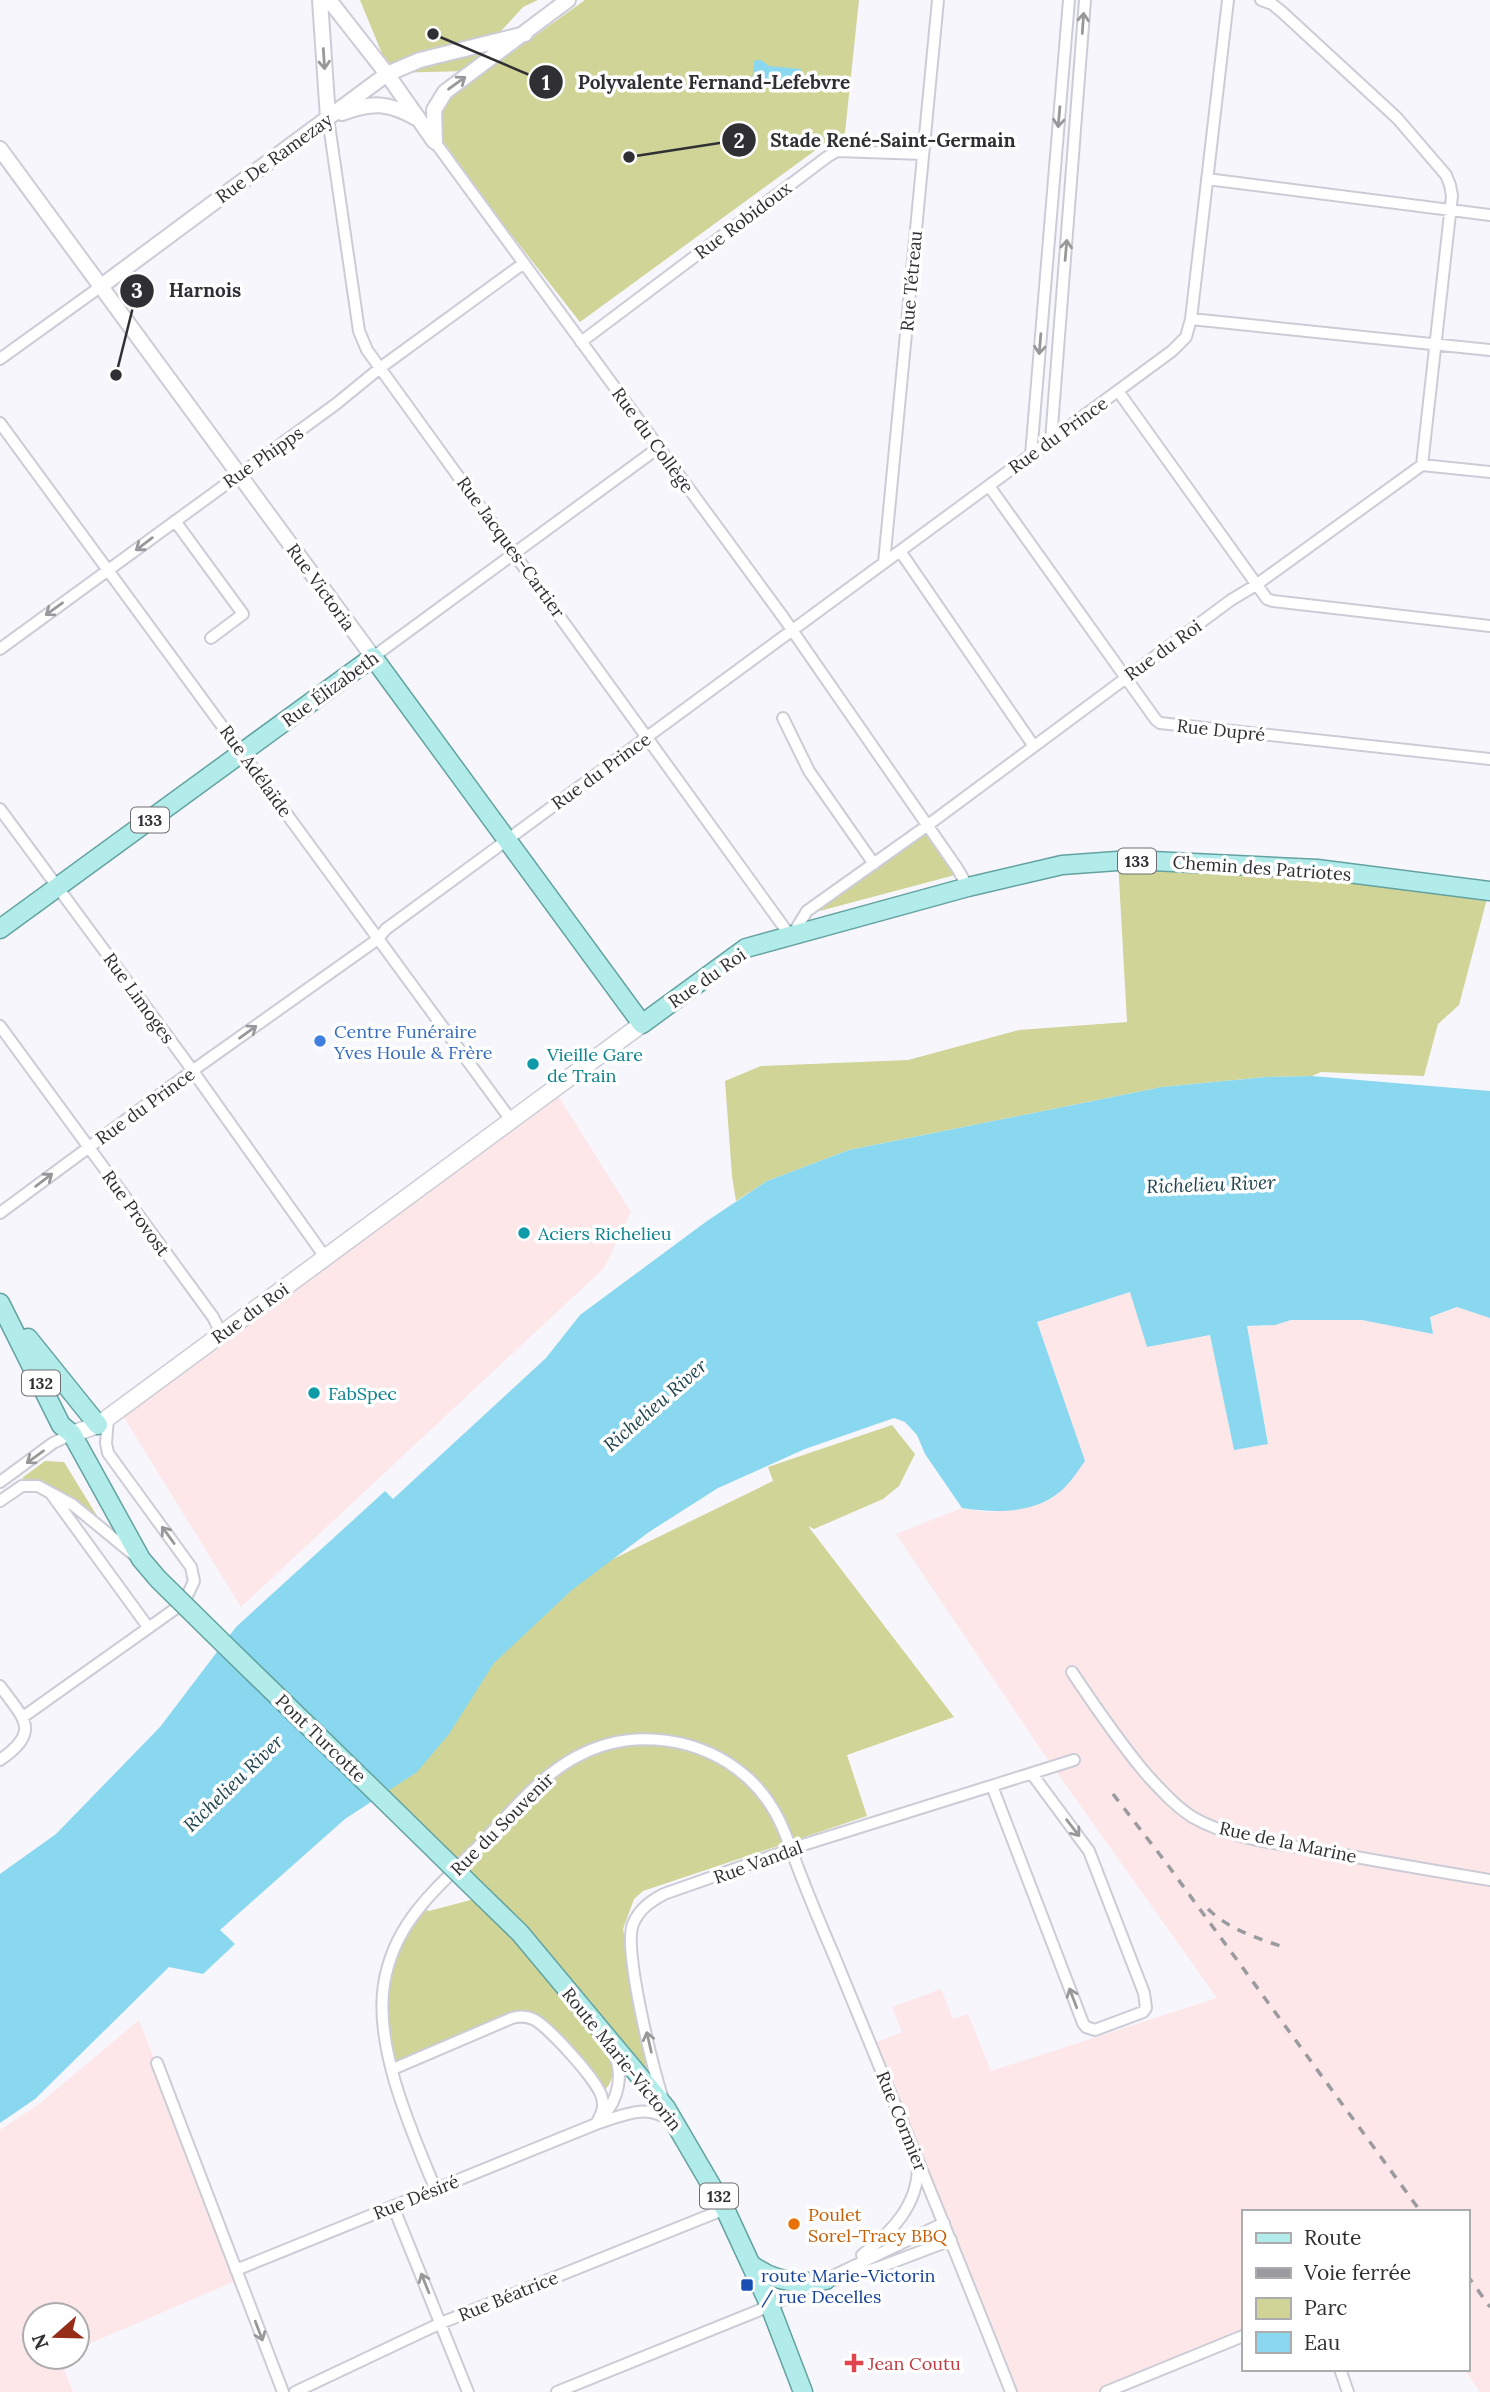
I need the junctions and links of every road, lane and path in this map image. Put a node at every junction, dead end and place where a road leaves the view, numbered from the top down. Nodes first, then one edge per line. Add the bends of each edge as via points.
1 (320, 0) edge
2 (329, 0) edge
3 (568, 0) edge
4 (938, 0) edge
5 (1069, 0) edge
6 (1085, 0) edge
7 (1228, 0) edge
8 (1261, 0) edge
9 (525, 34) junction
10 (1063, 72) junction
11 (1080, 73) junction
12 (387, 74) junction
13 (328, 118) junction
14 (420, 120) junction
15 (435, 142) junction
16 (0, 149) edge
17 (923, 154) junction
18 (1207, 179) junction
19 (1053, 191) junction
20 (1070, 194) junction
21 (1450, 210) junction
22 (1490, 215) edge
23 (524, 263) junction
24 (100, 286) junction
25 (1044, 299) junction
26 (1062, 300) junction
27 (1191, 319) junction
28 (581, 342) junction
29 (1435, 344) junction
30 (1490, 350) edge
31 (0, 359) edge
32 (380, 368) junction
33 (1118, 391) junction
34 (0, 423) edge
35 (1051, 440) junction
36 (658, 448) junction
37 (1031, 454) junction
38 (1422, 465) junction
39 (1490, 472) edge
40 (238, 474) junction
41 (989, 486) junction
42 (175, 521) junction
43 (900, 551) junction
44 (516, 553) junction
45 (884, 563) junction
46 (108, 570) junction
47 (1256, 585) junction
48 (1490, 626) edge
49 (791, 631) junction
50 (211, 638) dead end
51 (0, 649) edge
52 (373, 657) junction
53 (1124, 678) junction
54 (783, 718) dead end
55 (648, 736) junction
56 (1033, 745) junction
57 (243, 752) junction
58 (1490, 759) edge
59 (0, 809) edge
60 (928, 825) junction
61 (506, 841) junction
62 (874, 864) junction
63 (58, 887) junction
64 (968, 887) junction
65 (1490, 891) edge
66 (0, 929) edge
67 (791, 937) junction
68 (378, 939) junction
69 (642, 1024) junction
70 (0, 1026) edge
71 (192, 1071) junction
72 (511, 1120) junction
73 (88, 1147) junction
74 (0, 1213) edge
75 (325, 1257) junction
76 (0, 1303) edge
77 (14, 1329) junction
78 (221, 1334) junction
79 (103, 1421) junction
80 (72, 1434) junction
81 (0, 1482) edge
82 (52, 1495) junction
83 (0, 1501) edge
84 (141, 1559) junction
85 (188, 1594) dead end
86 (174, 1609) dead end
87 (148, 1627) junction
88 (1072, 1672) dead end
89 (0, 1686) edge
90 (23, 1717) junction
91 (0, 1760) edge
92 (1074, 1760) dead end
93 (1032, 1774) junction
94 (992, 1786) junction
95 (792, 1850) junction
96 (1490, 1880) edge
97 (483, 1897) joint
98 (603, 2033) junction
99 (156, 2063) dead end
100 (393, 2069) junction
101 (666, 2108) junction
102 (596, 2124) junction
103 (680, 2130) junction
104 (918, 2160) junction
105 (435, 2188) junction
106 (393, 2206) junction
107 (725, 2209) junction
108 (944, 2223) junction
109 (951, 2240) junction
110 (752, 2265) junction
111 (236, 2270) junction
112 (826, 2280) junction
113 (770, 2306) junction
114 (441, 2323) junction
115 (1242, 2336) edge
116 (1341, 2371) edge
117 (283, 2392) edge
118 (295, 2392) edge
119 (468, 2392) edge
120 (557, 2392) edge
121 (803, 2392) edge
122 (1011, 2392) edge
123 (1106, 2392) edge
124 (1348, 2392) edge

1 -> 13 street
2 - 12 street, Rue du Collège
3 - 9 street, Rue De Ramezay
4 - 17 street, Rue Tétreau
5 - 10 street
11 -> 6 street
7 - 18 street
8 - 21 street via 1282,12 1397,118 1446,175 1452,196
9 - 12 street, Rue De Ramezay via 421,60
15 -> 9 street via 434,110 445,92
10 - 11 street
10 -> 19 street
11 - 20 street
12 - 13 street, Rue De Ramezay
12 - 14 street, Rue du Collège
13 - 14 street via 383,104
13 - 24 street, Rue De Ramezay
13 - 32 street, Rue Jacques-Cartier via 359,331
14 - 15 street, Rue du Collège
15 - 23 street, Rue du Collège
16 - 24 street, Rue Victoria
17 - 28 street, Rue Robidoux via 837,152 827,157
17 - 45 street, Rue Tétreau
18 - 21 street
18 - 27 street
19 - 20 street
19 - 25 street
26 -> 20 street
21 - 22 street
21 - 29 street
23 - 28 street, Rue du Collège
23 - 32 street, Rue Phipps
24 - 31 street, Rue De Ramezay
24 - 40 street, Rue Victoria
25 - 26 street
25 -> 37 street
26 - 35 street
27 - 29 street
27 - 33 street, Rue du Prince via 1186,337 1172,351
28 - 36 street, Rue du Collège
29 - 30 street
29 - 38 street
32 - 40 street, Rue Phipps
32 - 44 street, Rue Jacques-Cartier
33 - 35 street, Rue du Prince
33 - 47 street
34 - 46 street, Rue Adélaïde
35 - 37 street, Rue du Prince
36 - 44 street, Rue Élizabeth
36 - 49 street, Rue du Collège
37 - 41 street, Rue du Prince
38 - 39 street
38 - 47 street, Rue du Roi
40 - 42 street, Rue Phipps
40 - 52 street, Rue Victoria
41 - 43 street, Rue du Prince
41 - 53 street, Rue Dupré
42 -> 46 street, Rue Phipps
42 - 50 street via 243,614
43 - 45 street, Rue du Prince
43 - 56 street
44 - 52 street, Rue Élizabeth
44 - 55 street, Rue Jacques-Cartier
45 - 49 street, Rue du Prince
46 -> 51 street, Rue Phipps
46 - 57 street, Rue Adélaïde
47 - 48 street via 1273,601
47 - 53 street, Rue du Roi
49 - 55 street, Rue du Prince
49 - 60 street, Rue du Collège
52 - 57 main road, Rue Élizabeth / 133
52 - 61 main road, Rue Victoria
53 - 56 street, Rue du Roi
53 - 58 street, Rue Dupré via 1160,723
54 - 62 street via 809,771
55 - 61 street, Rue du Prince
55 - 67 street, Rue Jacques-Cartier
56 - 60 street, Rue du Roi
57 - 63 main road, Rue Élizabeth / 133
57 - 68 street, Rue Adélaïde
59 - 63 street, Rue Limoges
60 - 62 street, Rue du Roi
60 - 64 street, Rue du Collège
61 - 68 street, Rue du Prince
61 - 69 main road, Rue Victoria
62 - 67 street, Rue du Roi via 807,911
63 - 66 main road, Rue Élizabeth / 133
63 - 71 street, Rue Limoges
64 - 65 main road, Chemin des Patriotes / 133 via 1062,865 1130,860 1317,869
64 - 67 main road, Chemin des Patriotes / 133
67 - 69 main road, Rue du Roi / 133 via 746,948
71 -> 68 street, Rue du Prince
68 - 72 street, Rue Adélaïde
69 - 72 main road, Rue du Roi
70 - 73 street, Rue Provost
71 - 73 street, Rue du Prince
71 - 75 street, Rue Limoges
72 - 75 main road, Rue du Roi
74 -> 73 street, Rue du Prince
73 - 78 street, Rue Provost
75 - 78 main road, Rue du Roi
76 - 77 main road, 132
77 - 79 main road via 25,1334
77 - 80 main road, 132 via 61,1425
78 - 79 main road, Rue du Roi
79 - 80 main road, Rue du Roi
85 -> 79 street via 194,1581 191,1567 108,1453
80 -> 81 street, Rue du Roi
80 - 84 main road, 132
82 - 83 street via 26,1485
82 - 84 street via 73,1505
82 - 87 street
84 - 97 main road, Pont Turcotte / 132, bridge
86 - 87 street
87 - 90 street
88 - 96 street, Rue de la Marine via 1128,1754 1160,1790 1201,1821 1282,1844
89 - 90 street
90 - 91 street via 22,1742
92 - 93 street, Rue Vandal
93 - 94 street, Rue Vandal
93 -> 94 street via 1089,1851 1144,1993 1144,2010 1095,2029 1086,2027
94 - 95 street, Rue Vandal
95 - 100 street, Rue du Souvenir via 768,1799 748,1778 704,1750 665,1741 628,1740 591,1750 559,1768 522,1801 410,1918 395,1944 384,1982 383,2018
101 -> 95 street, Rue Vandal via 632,1966 633,1923 646,1905 664,1894
95 - 104 street, Rue Cormier
97 - 98 main road, Route Marie-Victorin / 132 via 520,1933
98 - 101 main road, Route Marie-Victorin / 132
98 - 102 street via 616,2056 618,2086 608,2111
99 - 111 street
100 - 102 street via 512,2018 527,2017 545,2027 602,2094 603,2110
100 - 105 street, Rue du Souvenir
101 - 103 main road, Route Marie-Victorin / 132
102 - 103 street, Rue Désiré via 646,2110 661,2113
102 - 105 street, Rue Désiré
103 - 107 main road, Route Marie-Victorin / 132
104 - 108 street, Rue Cormier
104 - 112 street via 915,2193 907,2210 873,2246
105 - 106 street, Rue Désiré
106 - 111 street, Rue Désiré
114 -> 106 street
107 - 110 main road, Route Marie-Victorin / 132
107 - 114 street, Rue Béatrice
108 - 109 street, Rue Cormier
108 - 112 street
109 - 112 street via 843,2279
109 - 122 street, Rue Cormier
110 - 112 main road via 783,2281
110 - 113 main road, Route Marie-Victorin / 132
111 -> 117 street
112 - 113 street
113 - 120 street
113 - 121 main road, Route Marie-Victorin / 132
114 - 118 street, Rue Béatrice
114 - 119 street
115 - 123 street
116 - 124 street

